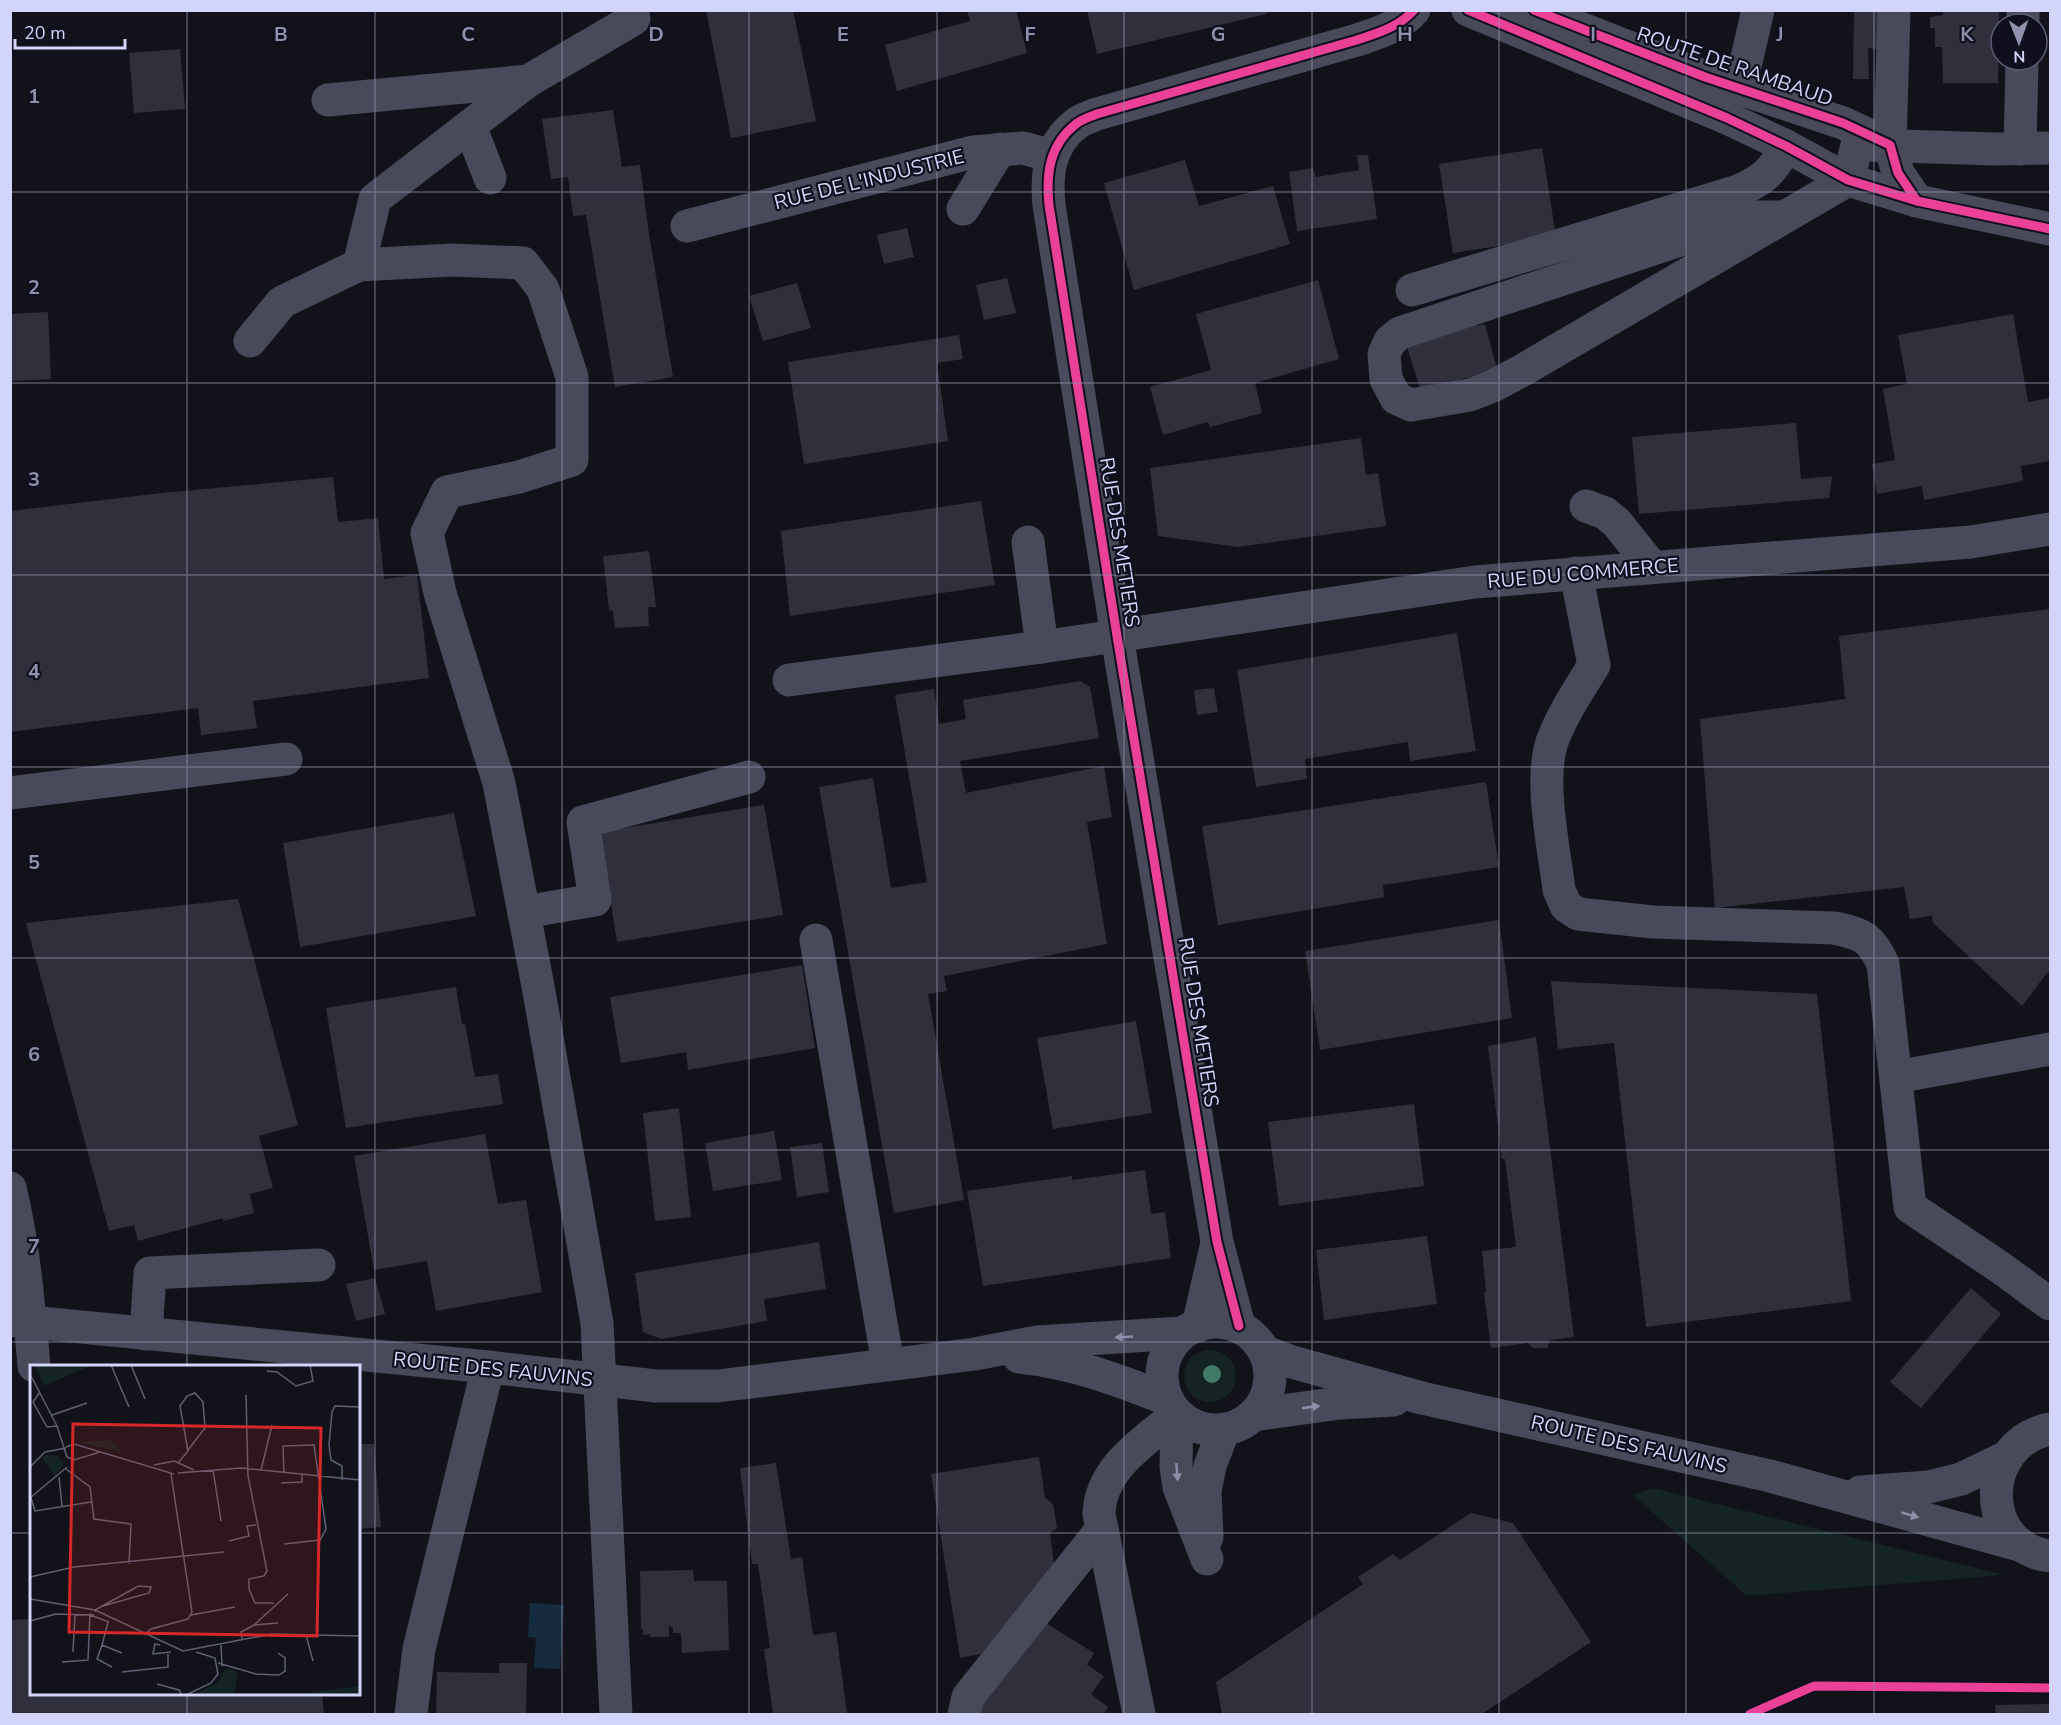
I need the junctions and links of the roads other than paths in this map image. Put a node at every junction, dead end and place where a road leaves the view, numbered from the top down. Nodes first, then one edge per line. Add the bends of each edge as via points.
1 (632, 10) edge
2 (1414, 10) edge
3 (1468, 10) edge
4 (1496, 10) edge
5 (1534, 10) edge
6 (1758, 10) edge
7 (1894, 10) edge
8 (2024, 72) edge
9 (1705, 77) junction
10 (528, 81) junction
11 (1740, 88) junction
12 (328, 100) dead end
13 (470, 126) junction
14 (1857, 145) junction
15 (1890, 145) junction
16 (1786, 146) junction
17 (2035, 148) edge
18 (1000, 149) junction
19 (1052, 156) junction
20 (490, 178) dead end
21 (1848, 180) junction
22 (1917, 201) junction
23 (963, 209) dead end
24 (1785, 217) junction
25 (687, 226) dead end
26 (2050, 229) edge
27 (359, 265) junction
28 (1412, 290) dead end
29 (250, 341) dead end
30 (1586, 506) dead end
31 (2050, 529) edge
32 (1028, 542) dead end
33 (1652, 567) junction
34 (1576, 573) junction
35 (1117, 636) junction
36 (1042, 647) junction
37 (789, 680) dead end
38 (286, 759) dead end
39 (749, 777) dead end
40 (10, 794) edge
41 (524, 912) junction
42 (816, 940) dead end
43 (2050, 1049) edge
44 (1896, 1077) junction
45 (10, 1188) edge
46 (1217, 1242) junction
47 (319, 1265) dead end
48 (2050, 1304) edge
49 (20, 1321) edge
50 (1239, 1326) junction
51 (1190, 1329) junction
52 (146, 1334) junction
53 (1265, 1352) junction
54 (975, 1354) junction
55 (303, 1358) edge
56 (888, 1364) junction
57 (34, 1365) edge
58 (488, 1367) junction
59 (598, 1380) junction
60 (1422, 1398) junction
61 (1172, 1406) junction
62 (1253, 1415) junction
63 (1224, 1429) junction
64 (2050, 1429) edge
65 (2007, 1456) junction
66 (1834, 1493) junction
67 (1102, 1529) junction
68 (2037, 1551) edge
69 (411, 1714) edge
70 (616, 1714) edge
71 (964, 1714) edge
72 (1139, 1714) edge

1 - 10 street via 634,19
2 - 19 street, RUE DES METIERS via 1399,23 1357,40 1097,114 1077,123
3 - 16 street
4 - 9 street via 1682,81
5 - 9 street, ROUTE DE RAMBAUD
6 - 11 street
7 - 15 street
8 - 17 street
9 - 11 street, ROUTE DE RAMBAUD
10 - 12 street
10 - 13 street
11 - 15 street, ROUTE DE RAMBAUD via 1843,123
13 - 20 street
13 - 27 street via 375,199
14 - 15 street
14 - 16 street
14 - 21 street
15 - 17 street
15 - 22 street via 1898,173
16 - 21 street
16 - 28 street via 1776,166 1758,183 1738,191
18 - 19 street, RUE DE L'INDUSTRIE via 1023,148
18 - 23 street
18 - 25 street, RUE DE L'INDUSTRIE via 973,152
19 - 35 street, RUE DES METIERS via 1047,181 1049,205
21 - 22 street
21 - 24 street
22 - 26 street
24 - 24 street via 1493,387 1411,405 1396,398 1386,379 1384,354 1390,341 1400,333 1737,221
27 - 29 street via 282,302
27 - 41 street via 452,260 523,263 543,289 572,377 572,460 519,477 447,492 427,532 440,593 499,783
30 - 33 street via 1617,523
31 - 33 street, RUE DU COMMERCE via 1971,542
32 - 36 street
33 - 34 street, RUE DU COMMERCE
34 - 35 street, RUE DU COMMERCE via 1475,582
34 - 44 street via 1594,664 1563,717 1552,744 1546,781 1559,890 1566,906 1578,914 1653,922 1834,928 1858,933 1870,941 1882,964
35 - 36 street, RUE DU COMMERCE
35 - 46 street, RUE DES METIERS
36 - 37 street, RUE DU COMMERCE
38 - 40 street
39 - 41 street via 583,822 595,900
41 - 59 street via 597,1323
42 - 56 street
43 - 44 street
44 - 48 street via 1910,1207
45 - 49 street via 15,1206
46 - 50 street, RUE DES METIERS
46 - 51 street, RUE DES METIERS
47 - 52 street via 150,1273
49 - 52 street, ROUTE DES FAUVINS
49 - 57 street
50 - 51 street via 1209,1322
50 - 53 street
51 -> 54 street, ROUTE DES FAUVINS via 1037,1342
51 - 61 street via 1170,1347 1163,1363 1162,1381
52 - 55 street, ROUTE DES FAUVINS
53 - 60 street, ROUTE DES FAUVINS
53 - 62 street via 1270,1385 1264,1402
54 - 56 street, ROUTE DES FAUVINS
54 - 61 street, ROUTE DES FAUVINS via 1063,1363 1098,1372
55 - 58 street, ROUTE DES FAUVINS
56 - 59 street, ROUTE DES FAUVINS via 718,1386 656,1386
58 - 59 street, ROUTE DES FAUVINS
58 - 69 street via 419,1649
59 - 70 street
62 -> 60 street, ROUTE DES FAUVINS via 1340,1403
60 - 66 street, ROUTE DES FAUVINS
61 - 63 street via 1194,1425
61 -> 63 street via 1179,1487 1207,1559 1205,1491
61 - 67 street via 1109,1478 1100,1499
62 - 63 street
64 - 65 street via 2025,1439
65 - 66 street, ROUTE DES FAUVINS via 1961,1479 1929,1487
65 - 68 street via 1997,1479 1996,1504 2006,1527
66 -> 68 street, ROUTE DES FAUVINS
67 - 71 street via 968,1696
67 - 72 street

